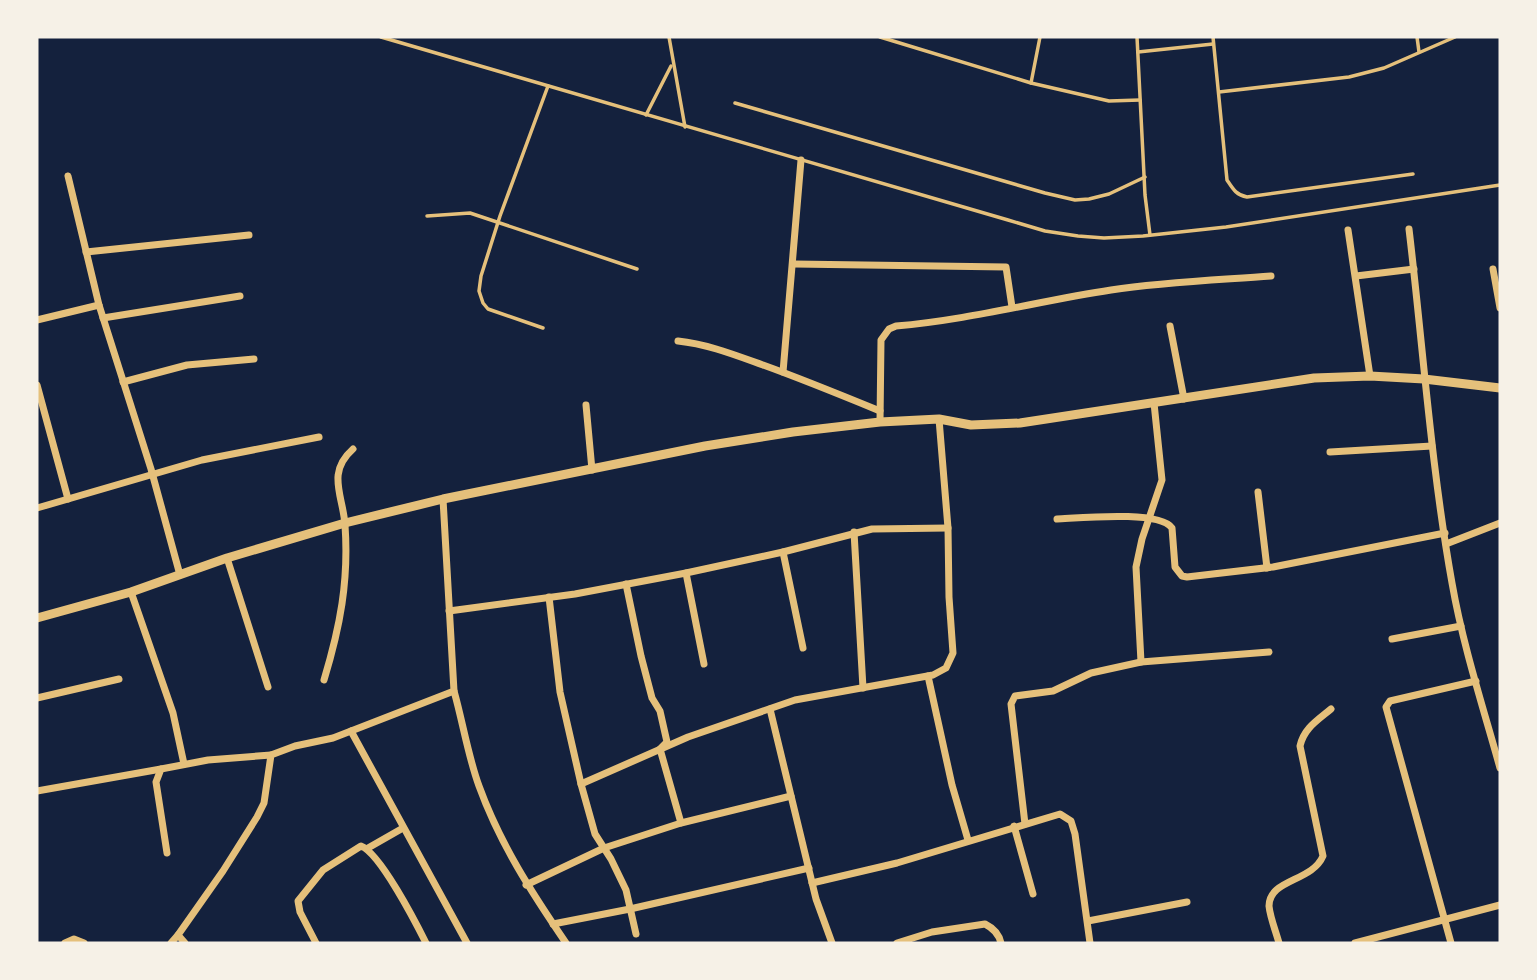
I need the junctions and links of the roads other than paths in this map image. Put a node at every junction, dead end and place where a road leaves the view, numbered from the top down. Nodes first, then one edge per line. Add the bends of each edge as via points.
1 (381, 37) edge
2 (669, 37) edge
3 (880, 37) edge
4 (1040, 37) edge
5 (1137, 37) edge
6 (1213, 37) edge
7 (1417, 37) edge
8 (1455, 37) edge
9 (1213, 44) junction
10 (1138, 52) junction
11 (1419, 53) junction
12 (672, 64) junction
13 (1031, 83) junction
14 (548, 86) junction
15 (1219, 92) junction
16 (1140, 100) junction
17 (735, 103) dead end
18 (646, 116) junction
19 (685, 127) junction
20 (801, 160) junction
21 (1413, 174) dead end
22 (68, 176) dead end
23 (1145, 177) junction
24 (1500, 185) edge
25 (427, 216) dead end
26 (498, 220) junction
27 (1409, 229) dead end
28 (1348, 230) dead end
29 (249, 235) dead end
30 (1150, 235) junction
31 (86, 252) junction
32 (794, 264) junction
33 (637, 269) dead end
34 (1414, 269) junction
35 (1493, 269) dead end
36 (1271, 276) dead end
37 (1356, 276) junction
38 (240, 296) dead end
39 (99, 305) junction
40 (1012, 307) junction
41 (1500, 309) edge
42 (103, 318) junction
43 (37, 320) edge
44 (1170, 326) dead end
45 (543, 328) dead end
46 (678, 341) dead end
47 (254, 359) dead end
48 (783, 372) junction
49 (1370, 376) junction
50 (1424, 379) junction
51 (123, 382) junction
52 (37, 385) edge
53 (1499, 391) edge
54 (1184, 399) junction
55 (1154, 403) junction
56 (586, 405) dead end
57 (880, 411) junction
58 (939, 419) junction
59 (880, 422) junction
60 (319, 437) dead end
61 (1432, 446) junction
62 (353, 449) dead end
63 (1331, 452) dead end
64 (592, 470) junction
65 (152, 475) junction
66 (1258, 492) dead end
67 (68, 499) junction
68 (443, 499) junction
69 (37, 508) edge
70 (1149, 518) junction
71 (1057, 519) dead end
72 (345, 523) junction
73 (1500, 523) edge
74 (948, 528) junction
75 (854, 532) junction
76 (1445, 533) junction
77 (1446, 544) junction
78 (783, 552) junction
79 (227, 558) junction
80 (1266, 568) junction
81 (686, 573) junction
82 (180, 575) junction
83 (626, 584) junction
84 (131, 592) junction
85 (549, 597) junction
86 (449, 611) junction
87 (37, 618) edge
88 (1461, 626) junction
89 (1392, 639) dead end
90 (803, 648) dead end
91 (1269, 652) dead end
92 (1141, 662) junction
93 (704, 664) dead end
94 (928, 676) junction
95 (119, 679) dead end
96 (324, 680) dead end
97 (1476, 681) junction
98 (268, 687) dead end
99 (863, 688) junction
100 (454, 691) junction
101 (37, 698) edge
102 (770, 709) junction
103 (1331, 709) dead end
104 (351, 731) junction
105 (660, 749) junction
106 (271, 755) junction
107 (184, 764) junction
108 (1500, 768) edge
109 (160, 769) junction
110 (581, 784) junction
111 (37, 791) edge
112 (791, 796) junction
113 (681, 823) junction
114 (1025, 824) junction
115 (1014, 826) junction
116 (403, 828) junction
117 (968, 840) junction
118 (368, 848) junction
119 (604, 848) junction
120 (167, 853) dead end
121 (809, 869) junction
122 (812, 883) junction
123 (526, 885) junction
124 (1033, 894) dead end
125 (1186, 902) dead end
126 (1500, 905) edge
127 (630, 909) junction
128 (1445, 918) junction
129 (1088, 921) junction
130 (553, 923) junction
131 (636, 933) dead end
132 (178, 935) junction
133 (65, 943) edge
134 (84, 943) edge
135 (171, 943) edge
136 (185, 943) edge
137 (316, 943) edge
138 (426, 943) edge
139 (467, 943) edge
140 (566, 943) edge
141 (832, 943) edge
142 (897, 943) edge
143 (1001, 943) edge
144 (1090, 943) edge
145 (1279, 943) edge
146 (1355, 943) edge
147 (1451, 943) edge

1 - 14 lane
2 - 12 lane
3 - 13 lane
4 - 13 lane
5 - 10 lane
6 - 9 lane
7 - 11 lane
8 - 11 lane
9 - 10 lane
9 - 15 lane
10 - 16 lane
11 - 15 lane via 1349,77
12 - 18 lane
12 - 19 lane
13 - 16 lane via 1109,101
14 - 18 lane
14 - 26 lane
15 - 21 lane via 1227,180 1240,196
16 - 23 lane
17 - 23 lane via 1075,200 1109,194
18 - 19 lane
19 - 20 lane
20 - 30 lane via 1045,231 1104,238
20 - 32 street
22 - 31 street
23 - 30 lane
24 - 30 lane via 1226,228
25 - 26 lane via 470,213
26 - 33 lane
26 - 45 lane via 481,276 483,303 498,314
27 - 34 street
28 - 37 street
29 - 31 street
31 - 39 street
32 - 40 street via 1006,267
32 - 48 street
34 - 37 street
34 - 50 street
35 - 41 street
36 - 40 street via 1114,289
37 - 49 street
38 - 42 street
39 - 42 street
39 - 43 street
40 - 57 street via 889,329 881,340
42 - 51 street
44 - 54 street
46 - 48 street
47 - 51 street via 187,365
48 - 57 street
49 - 50 street
49 - 54 street via 1314,378
50 - 53 street
50 - 61 street
51 - 65 street
52 - 67 street
54 - 55 street
55 - 58 street via 1020,423 971,425
55 - 70 street via 1162,480
56 - 64 street
57 - 59 street
58 - 59 street
58 - 74 street
59 - 64 street via 705,446
60 - 65 street via 202,460
61 - 63 street
61 - 76 street
62 - 72 street via 342,459 337,476
64 - 68 street
65 - 67 street
65 - 82 street
66 - 80 street
67 - 69 street
68 - 72 street
68 - 86 street
70 - 71 street
70 - 80 street via 1172,528 1175,567 1182,576
70 - 92 street via 1136,567
72 - 79 street
72 - 96 street via 344,598
73 - 77 street
74 - 75 street
74 - 94 street via 953,653 946,668
75 - 78 street
75 - 99 street
76 - 77 street
76 - 80 street
77 - 88 street
78 - 81 street
78 - 90 street
79 - 82 street
79 - 98 street
81 - 83 street
81 - 93 street
82 - 84 street
83 - 85 street
83 - 105 street via 641,656 667,742
84 - 87 street
84 - 107 street via 170,703
85 - 86 street
85 - 110 street via 560,692
86 - 100 street
88 - 89 street
88 - 97 street
91 - 92 street
92 - 114 street via 1013,699
94 - 99 street
94 - 117 street
95 - 101 street
97 - 108 street
97 - 128 street via 1390,701 1386,707
99 - 102 street
100 - 104 street
100 - 123 street via 478,785
102 - 105 street
102 - 112 street
103 - 145 street via 1307,729 1300,746 1323,856 1312,872 1271,896 1269,906
104 - 106 street
104 - 116 street
105 - 110 street
105 - 113 street
106 - 107 street
106 - 132 street via 264,803 257,817
107 - 109 street
109 - 111 street
109 - 120 street via 156,782
110 - 119 street via 595,834
112 - 113 street
112 - 121 street
113 - 119 street
114 - 115 street
114 - 129 street via 1060,814 1071,821
115 - 117 street
115 - 124 street
116 - 118 street
116 - 139 street
117 - 122 street via 907,861
118 - 137 street via 361,846 330,864 298,901
118 - 138 street
119 - 123 street
119 - 127 street via 620,876
121 - 122 street
121 - 127 street
122 - 141 street
123 - 130 street
125 - 129 street
126 - 128 street
127 - 130 street
127 - 131 street
128 - 146 street
128 - 147 street
129 - 144 street
130 - 140 street
132 - 135 street
132 - 136 street
133 - 134 street via 74,939
142 - 143 street via 985,924

